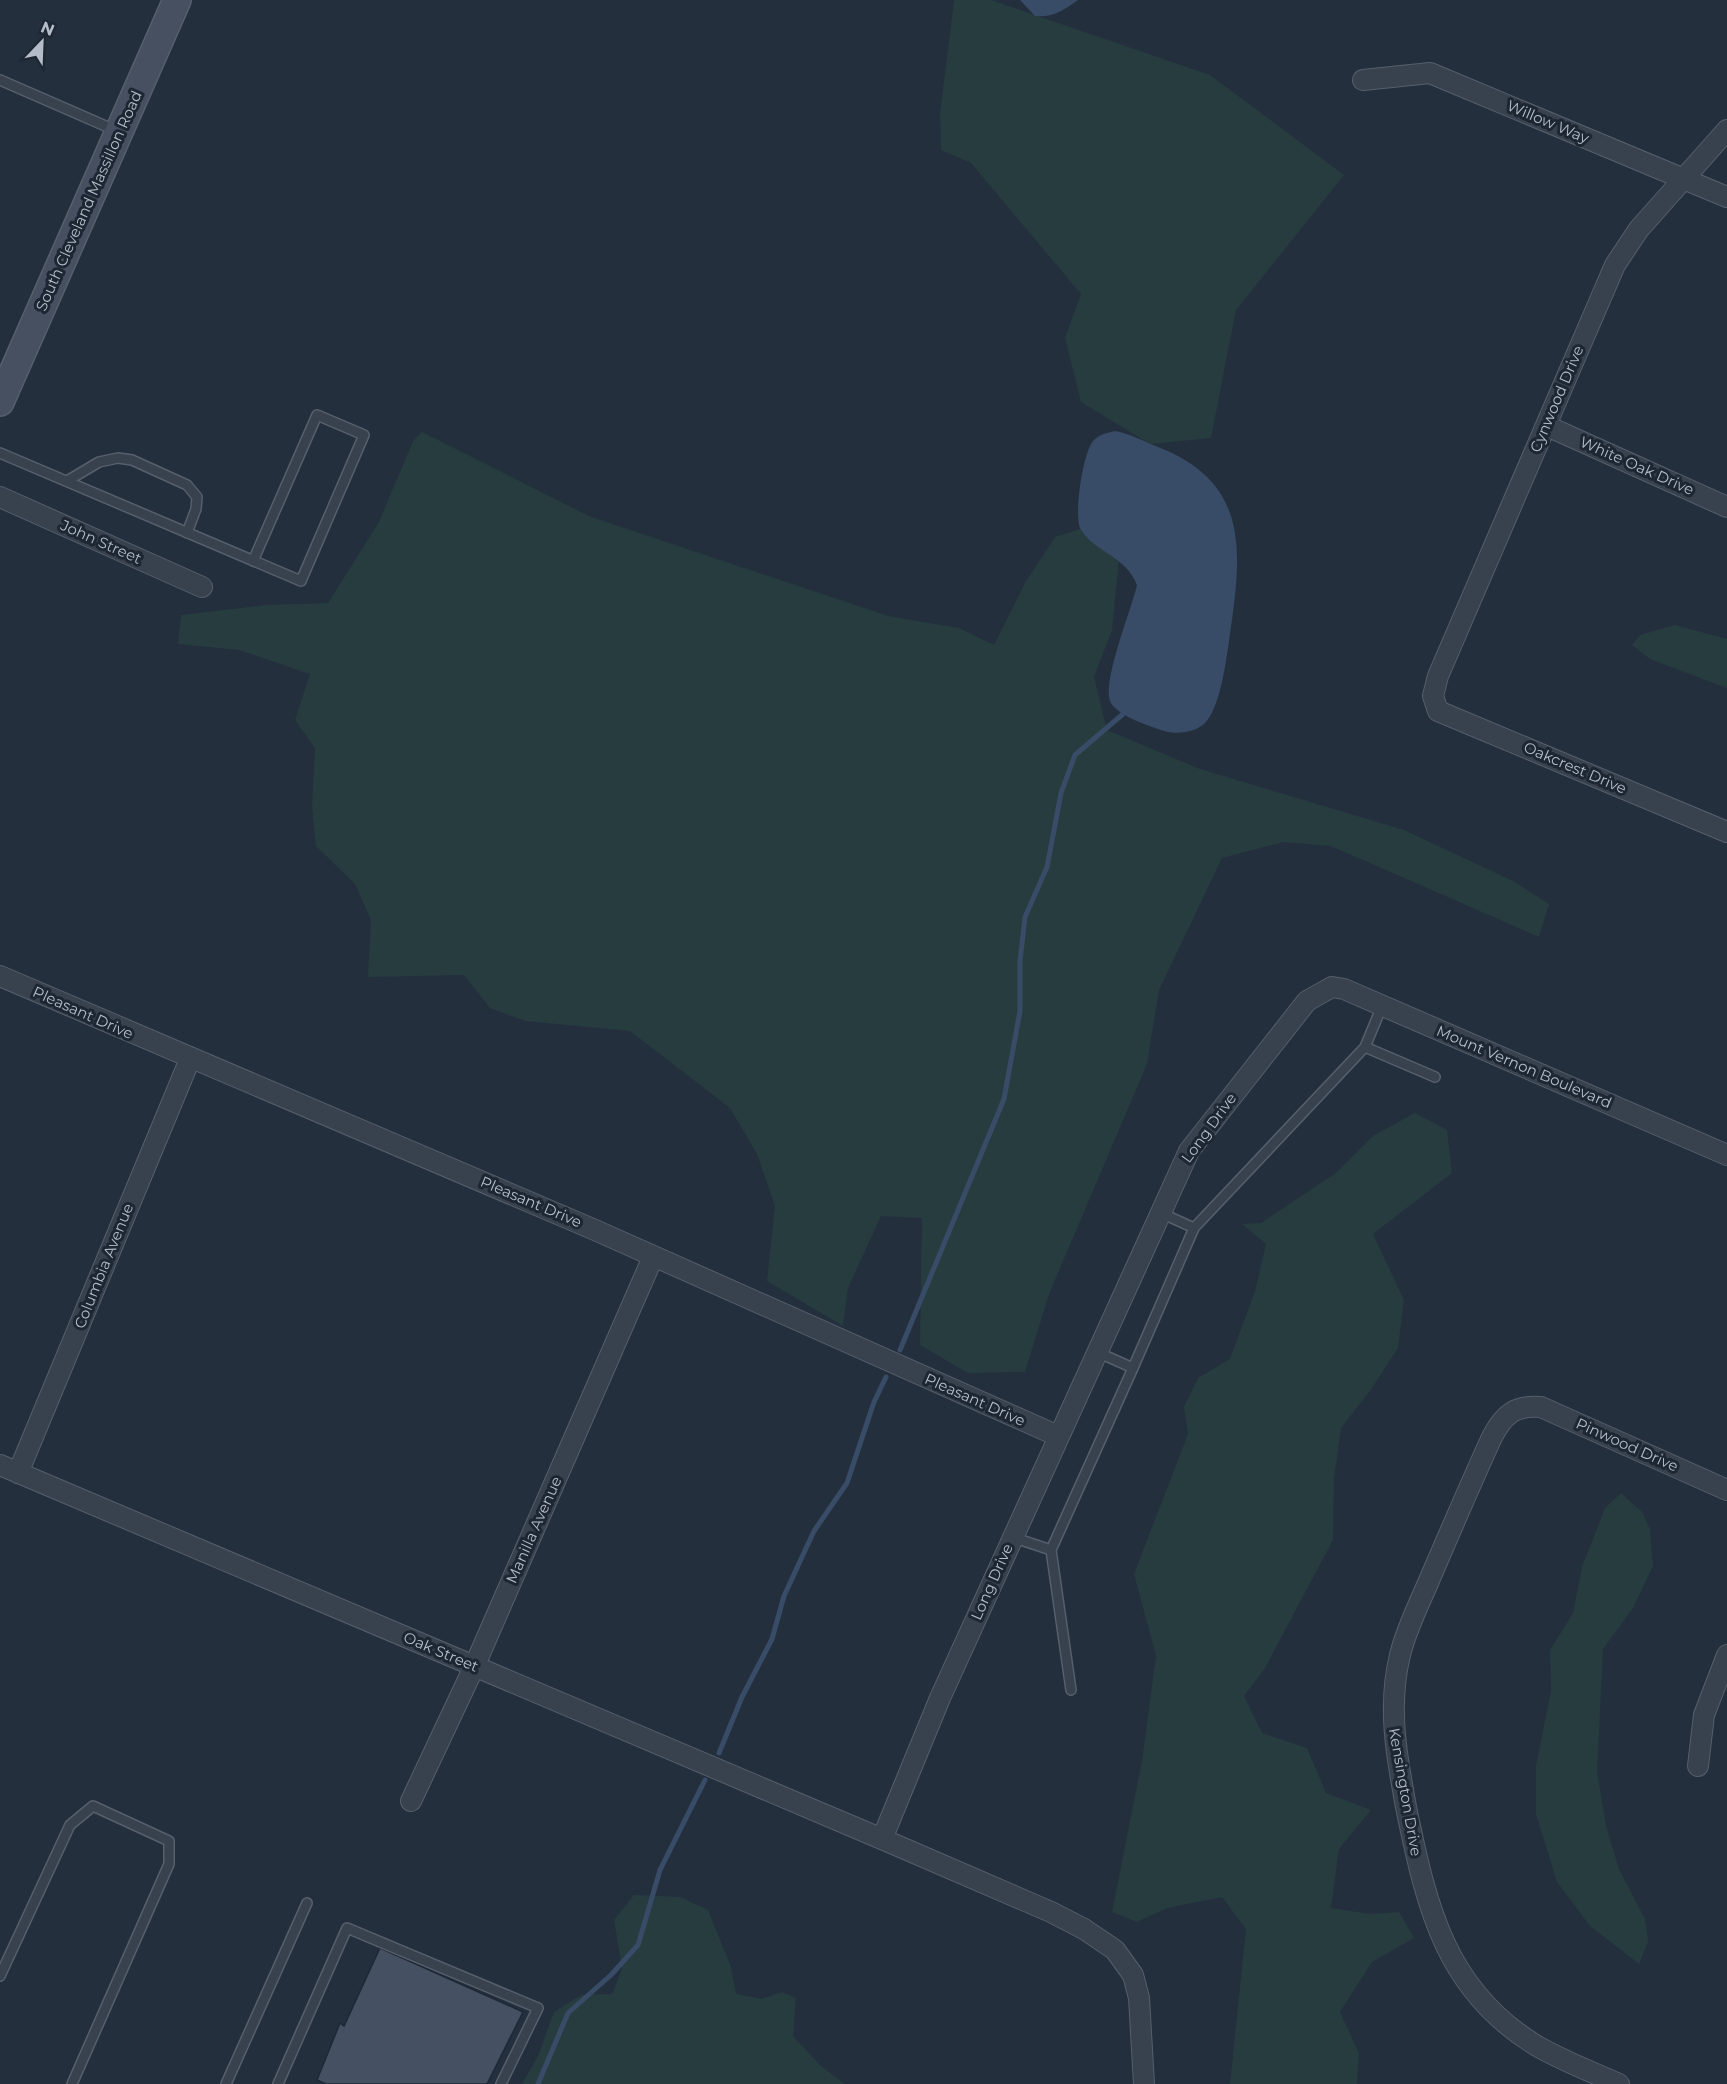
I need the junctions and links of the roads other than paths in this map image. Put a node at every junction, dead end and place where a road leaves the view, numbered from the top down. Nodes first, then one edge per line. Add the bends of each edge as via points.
1 (177, 0) edge
2 (0, 80) edge
3 (1363, 80) dead end
4 (1727, 130) edge
5 (119, 132) junction
6 (1685, 180) junction
7 (1727, 197) edge
8 (3, 386) edge
9 (1547, 426) junction
10 (0, 453) edge
11 (67, 481) junction
12 (0, 497) edge
13 (1727, 507) edge
14 (187, 533) junction
15 (253, 561) junction
16 (202, 587) dead end
17 (1432, 696) joint
18 (1727, 832) edge
19 (0, 976) edge
20 (1319, 993) joint
21 (1382, 1005) junction
22 (1365, 1047) junction
23 (190, 1059) junction
24 (1435, 1077) dead end
25 (1727, 1155) edge
26 (1160, 1213) junction
27 (1194, 1228) junction
28 (653, 1257) junction
29 (1096, 1352) junction
30 (1133, 1368) junction
31 (1526, 1406) joint
32 (1058, 1436) junction
33 (9, 1469) edge
34 (1727, 1490) edge
35 (1012, 1537) junction
36 (1051, 1550) junction
37 (1727, 1655) edge
38 (474, 1667) junction
39 (1071, 1690) dead end
40 (1698, 1766) dead end
41 (411, 1801) dead end
42 (882, 1839) junction
43 (307, 1903) dead end
44 (0, 1976) edge
45 (72, 2084) edge
46 (226, 2084) edge
47 (278, 2084) edge
48 (501, 2084) edge
49 (1144, 2084) edge
50 (1619, 2084) edge

1 - 5 main road, South Cleveland Massillon Road
2 - 5 lane
3 - 6 street, Willow Way via 1430,73
4 - 6 street, Cynwood Drive
5 - 8 main road, South Cleveland Massillon Road
6 - 7 street, Willow Way
6 - 9 street, Cynwood Drive via 1639,229 1615,265
9 - 13 street, White Oak Drive
9 - 17 street, Cynwood Drive
10 - 11 lane
11 - 14 lane
11 - 14 lane via 99,462 132,460 187,485 196,497
12 - 16 street, John Street
14 - 15 lane
15 - 15 lane via 301,581 364,435 317,414
17 - 18 street, Oakcrest Drive via 1438,711
19 - 23 street, Pleasant Drive
20 - 21 street, Mount Vernon Boulevard via 1332,987 1344,989
20 - 26 street, Long Drive via 1307,1001 1203,1131 1189,1151
21 - 22 lane
21 - 25 street, Mount Vernon Boulevard
22 - 24 lane
22 - 27 lane
23 - 28 street, Pleasant Drive
23 - 33 street, Columbia Avenue
26 - 27 lane
26 - 29 street, Long Drive
27 - 30 lane
28 - 32 street, Pleasant Drive
28 - 38 street, Manilla Avenue
29 - 30 lane
29 - 32 street, Long Drive
30 - 36 lane
31 - 34 street, Pinwood Drive via 1542,1407
31 - 50 street, Kensington Drive via 1507,1414 1492,1437 1406,1635 1393,1704 1396,1755 1425,1895 1437,1932 1455,1967 1482,2002 1517,2033 1556,2056
32 - 35 street, Long Drive
33 - 38 street, Oak Street
35 - 36 lane
35 - 42 street, Long Drive
36 - 39 lane
37 - 40 street via 1704,1715
38 - 41 street, Manilla Avenue
38 - 42 street, Oak Street
42 - 49 street via 1051,1912 1115,1950 1133,1975 1139,1998
43 - 46 lane
44 - 45 lane via 69,1825 93,1806 169,1841 169,1864
47 - 48 lane via 348,1928 538,2008

